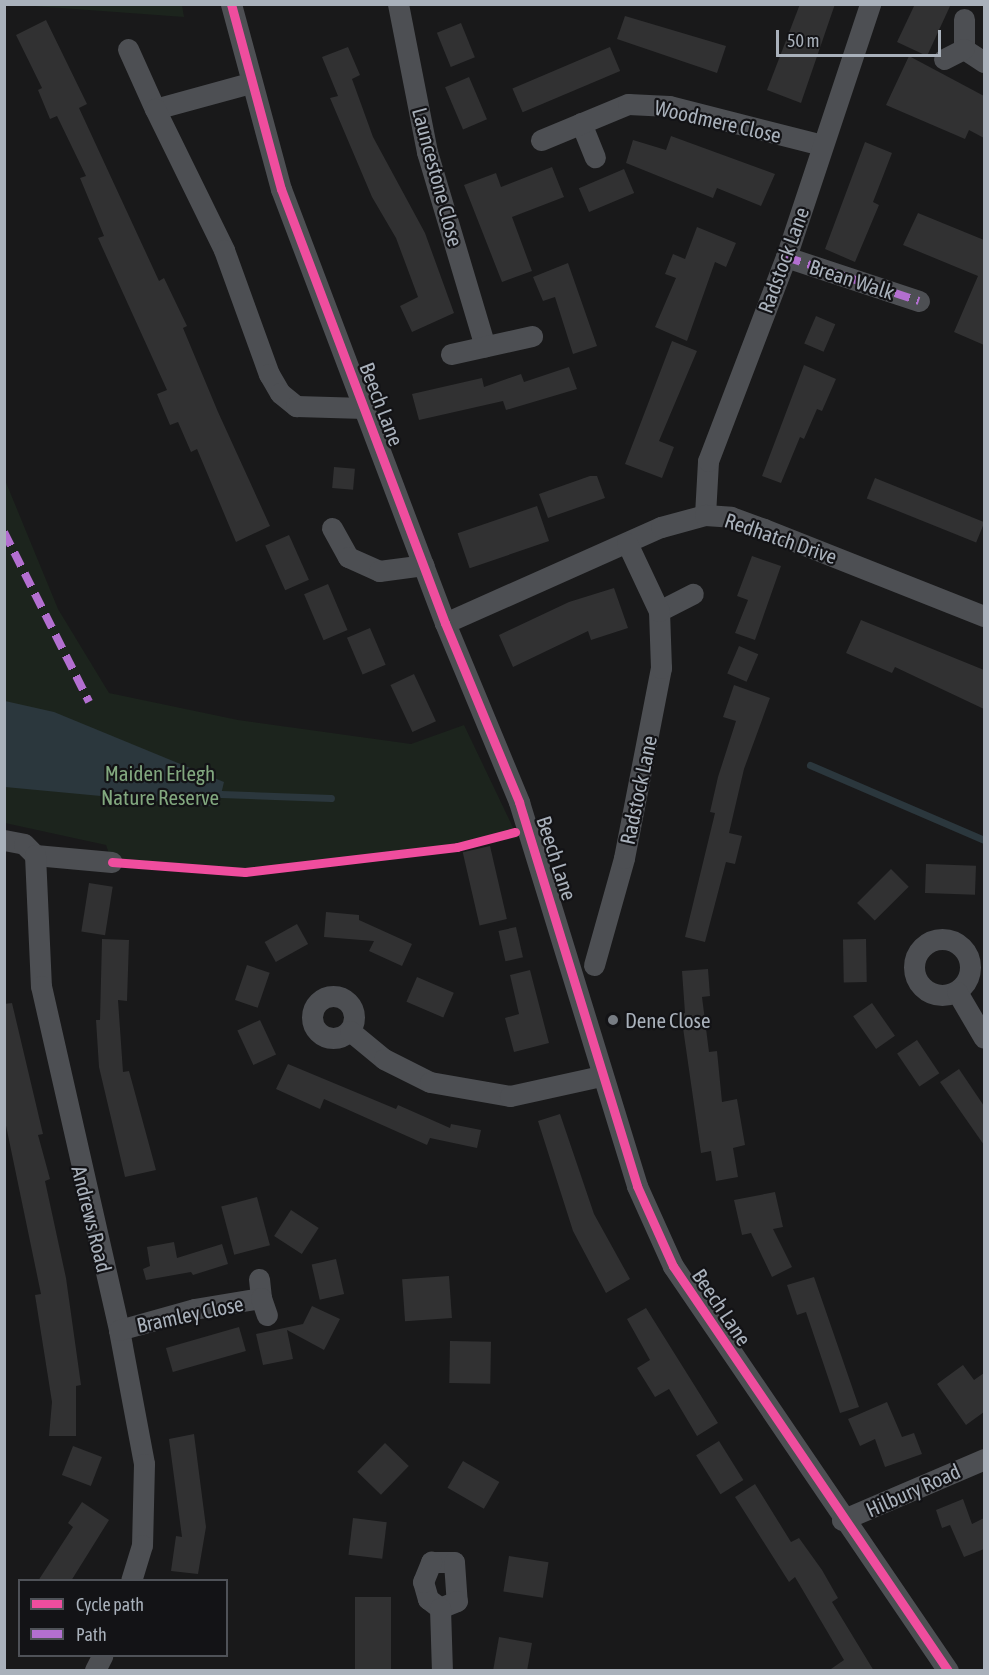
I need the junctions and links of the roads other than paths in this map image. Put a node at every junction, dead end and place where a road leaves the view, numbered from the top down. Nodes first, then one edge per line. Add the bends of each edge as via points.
1 (231, 4) edge
2 (398, 4) edge
3 (870, 4) edge
4 (963, 19) dead end
5 (128, 49) dead end
6 (964, 49) junction
7 (944, 59) dead end
8 (984, 62) edge
9 (250, 83) junction
10 (155, 109) junction
11 (581, 123) junction
12 (541, 140) dead end
13 (822, 145) junction
14 (595, 157) dead end
15 (786, 257) junction
16 (919, 301) dead end
17 (532, 336) dead end
18 (485, 347) junction
19 (451, 354) dead end
20 (364, 408) junction
21 (705, 515) junction
22 (332, 528) dead end
23 (627, 543) junction
24 (424, 565) junction
25 (693, 594) dead end
26 (659, 611) junction
27 (984, 616) edge
28 (445, 623) junction
29 (4, 840) edge
30 (35, 855) junction
31 (112, 862) dead end
32 (594, 965) dead end
33 (957, 992) dead end
34 (350, 1031) dead end
35 (984, 1038) edge
36 (602, 1076) junction
37 (263, 1298) dead end
38 (119, 1330) junction
39 (984, 1459) edge
40 (842, 1520) junction
41 (132, 1579) edge
42 (440, 1608) dead end
43 (101, 1657) edge
44 (94, 1671) edge
45 (442, 1671) edge
46 (948, 1671) edge

1 - 9 street, Beech Lane
2 - 18 street, Launcestone Close via 428,152
3 - 13 street, Radstock Lane
4 - 6 street
5 - 10 street, Beech Lane
6 - 7 street
6 - 8 street
9 - 10 street
9 - 20 street, Beech Lane via 281,189
10 - 20 street, Beech Lane via 224,250 280,393 296,406
11 - 12 street, Woodmere Close
11 - 13 street, Woodmere Close via 628,104 669,106
11 - 14 street
13 - 15 street, Radstock Lane
15 - 16 street, Brean Walk
15 - 21 street, Radstock Lane via 708,462
17 - 18 street
18 - 19 street
20 - 24 street, Beech Lane
21 - 23 street, Redhatch Drive
21 - 27 street, Redhatch Drive via 731,517
22 - 24 street via 348,557 379,571
23 - 26 street, Radstock Lane
23 - 28 street, Redhatch Drive
24 - 28 street, Beech Lane
25 - 26 street
26 - 32 street, Radstock Lane via 661,668 651,733
28 - 36 street, Beech Lane via 516,791
29 - 30 street via 24,844
30 - 31 street
30 - 38 street, Andrews Road via 41,986
33 - 35 street
34 - 36 street via 384,1059 430,1082 510,1096
36 - 40 street, Beech Lane via 637,1186 672,1266
37 - 38 street, Bramley Close via 194,1309
38 - 41 street, Andrews Road via 144,1464 142,1545
39 - 40 street, Hilbury Road
40 - 46 street, Beech Lane
42 - 45 street
43 - 44 street

